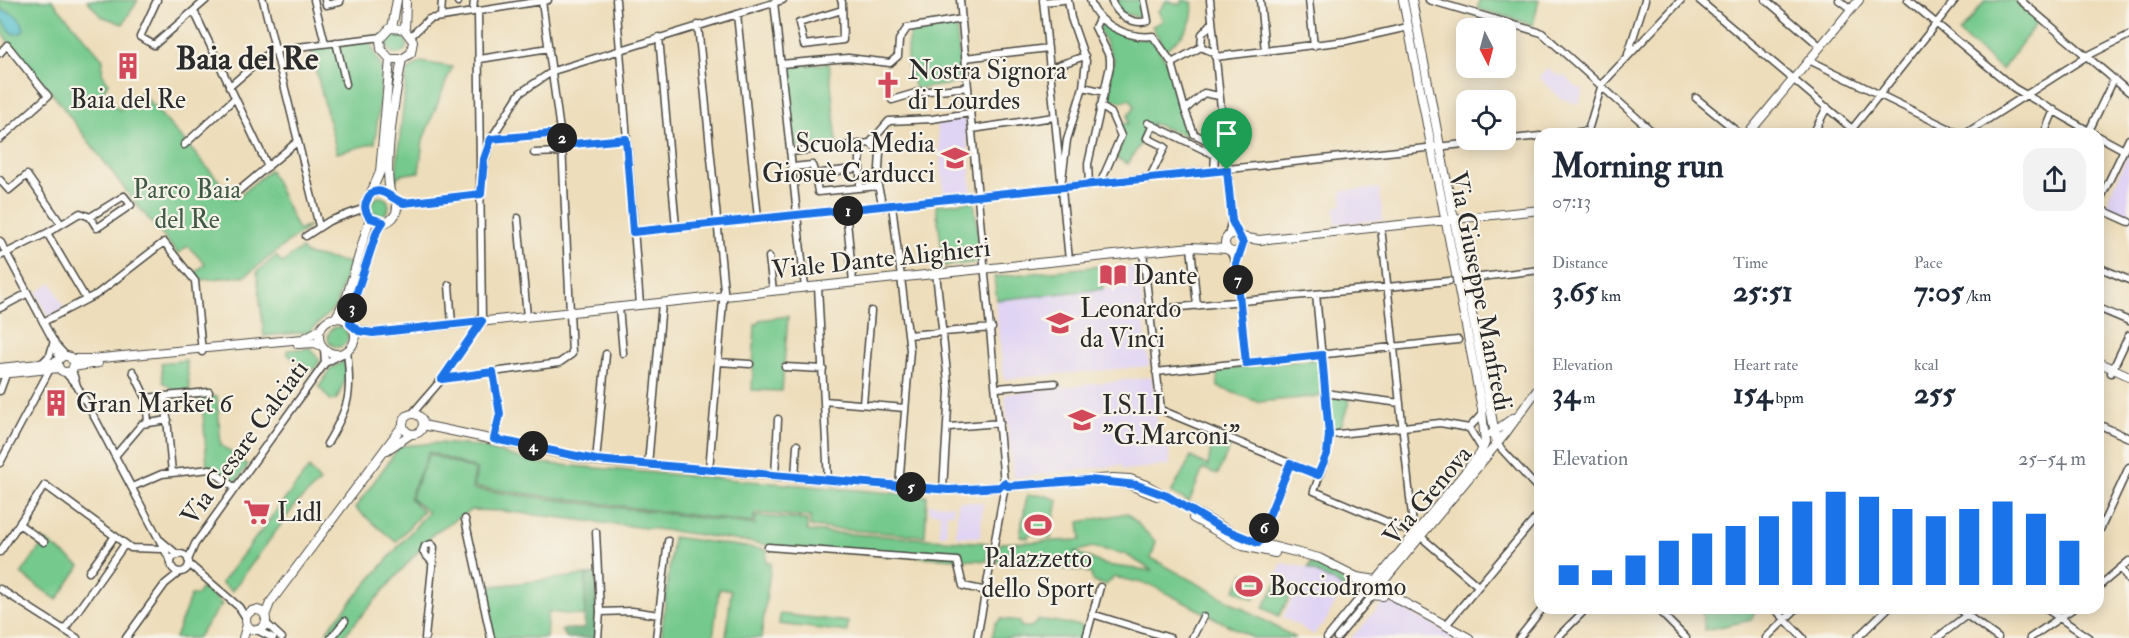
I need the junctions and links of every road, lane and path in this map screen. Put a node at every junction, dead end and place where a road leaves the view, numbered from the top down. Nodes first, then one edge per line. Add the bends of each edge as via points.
1 (157, 0) edge
2 (206, 0) edge
3 (263, 0) edge
4 (314, 0) edge
5 (325, 0) edge
6 (340, 0) edge
7 (397, 0) edge
8 (406, 0) edge
9 (442, 0) edge
10 (474, 0) edge
11 (616, 0) edge
12 (842, 0) edge
13 (960, 0) edge
14 (1063, 0) edge
15 (1068, 0) edge
16 (1090, 0) edge
17 (1111, 0) edge
18 (1144, 0) edge
19 (1209, 0) edge
20 (1260, 0) edge
21 (1309, 0) edge
22 (1403, 0) edge
23 (1412, 0) edge
24 (1429, 0) edge
25 (1645, 0) edge
26 (1681, 0) edge
27 (1699, 0) edge
28 (1766, 0) edge
29 (1839, 0) edge
30 (1859, 0) edge
31 (1908, 0) edge
32 (1955, 0) edge
33 (2020, 0) edge
34 (545, 1) edge
35 (780, 1) edge
36 (1043, 1) edge
37 (525, 2) edge
38 (1851, 9) junction
39 (842, 10) junction
40 (194, 11) junction
41 (475, 11) junction
42 (737, 14) junction
43 (441, 16) junction
44 (962, 19) junction
45 (1099, 19) junction
46 (1212, 23) junction
47 (1936, 24) junction
48 (698, 25) junction
49 (1408, 27) junction
50 (392, 28) junction
51 (408, 33) junction
52 (2129, 35) edge
53 (382, 37) junction
54 (658, 37) junction
55 (336, 42) junction
56 (325, 43) junction
57 (1314, 46) junction
58 (1820, 46) junction
59 (1201, 47) junction
60 (549, 48) junction
61 (619, 48) junction
62 (1048, 48) junction
63 (275, 49) junction
64 (1266, 51) junction
65 (0, 53) edge
66 (1215, 55) junction
67 (1084, 56) junction
68 (2087, 56) junction
69 (1627, 57) junction
70 (965, 58) junction
71 (390, 59) junction
72 (402, 59) junction
73 (480, 59) junction
74 (1809, 60) junction
75 (1172, 63) junction
76 (781, 64) junction
77 (1050, 68) junction
78 (553, 71) junction
79 (2114, 79) junction
80 (1792, 80) junction
81 (346, 84) dead end
82 (1602, 84) junction
83 (229, 87) junction
84 (968, 87) junction
85 (1083, 87) junction
86 (1105, 92) junction
87 (2129, 92) edge
88 (1219, 96) junction
89 (1878, 96) junction
90 (2027, 96) junction
91 (1696, 98) dead end
92 (234, 99) junction
93 (892, 100) dead end
94 (1100, 106) junction
95 (1827, 107) junction
96 (1185, 110) junction
97 (2054, 111) junction
98 (970, 112) junction
99 (1054, 117) junction
100 (1588, 128) edge
101 (1649, 128) edge
102 (1733, 128) edge
103 (1753, 128) edge
104 (1816, 128) edge
105 (1852, 128) edge
106 (1857, 128) edge
107 (1947, 128) edge
108 (1975, 128) edge
109 (2047, 128) edge
110 (2082, 128) edge
111 (2092, 128) edge
112 (972, 129) junction
113 (561, 133) junction
114 (1194, 134) junction
115 (1534, 137) edge
116 (2129, 138) edge
117 (0, 139) edge
118 (491, 139) junction
119 (626, 139) junction
120 (2104, 139) edge
121 (298, 141) junction
122 (1189, 142) junction
123 (870, 143) junction
124 (184, 145) dead end
125 (860, 145) junction
126 (563, 148) junction
127 (1436, 148) junction
128 (1225, 149) junction
129 (2124, 150) junction
130 (790, 152) junction
131 (534, 153) dead end
132 (267, 167) junction
133 (792, 167) junction
134 (860, 168) junction
135 (1227, 170) junction
136 (1214, 172) junction
137 (815, 174) junction
138 (1149, 179) junction
139 (0, 180) edge
140 (481, 180) junction
141 (1100, 184) junction
142 (1089, 185) junction
143 (878, 186) junction
144 (860, 187) junction
145 (1060, 188) junction
146 (2104, 193) edge
147 (236, 194) dead end
148 (481, 194) junction
149 (370, 195) junction
150 (979, 196) junction
151 (394, 201) junction
152 (892, 205) junction
153 (883, 207) junction
154 (365, 208) junction
155 (2104, 209) edge
156 (846, 211) junction
157 (1534, 211) edge
158 (797, 213) junction
159 (90, 217) junction
160 (370, 218) junction
161 (518, 218) dead end
162 (758, 218) junction
163 (1450, 220) junction
164 (1232, 221) junction
165 (383, 222) junction
166 (716, 222) junction
167 (2129, 222) edge
168 (61, 224) junction
169 (319, 226) junction
170 (676, 227) junction
171 (1381, 227) junction
172 (633, 232) junction
173 (47, 233) junction
174 (306, 236) dead end
175 (1239, 236) junction
176 (1227, 237) junction
177 (1259, 240) junction
178 (0, 241) edge
179 (1194, 247) junction
180 (1241, 249) junction
181 (1229, 250) junction
182 (1143, 252) junction
183 (3, 254) edge
184 (769, 256) dead end
185 (1069, 260) junction
186 (1236, 264) junction
187 (987, 268) junction
188 (2104, 270) edge
189 (1534, 271) edge
190 (936, 273) junction
191 (901, 277) junction
192 (1457, 279) junction
193 (2129, 280) edge
194 (853, 282) junction
195 (449, 285) dead end
196 (818, 286) junction
197 (1387, 287) junction
198 (805, 288) junction
199 (773, 291) junction
200 (28, 293) junction
201 (1316, 294) junction
202 (723, 296) junction
203 (86, 299) junction
204 (1240, 302) junction
205 (662, 303) junction
206 (640, 305) junction
207 (1197, 306) junction
208 (0, 308) edge
209 (619, 308) junction
210 (1150, 310) junction
211 (871, 311) dead end
212 (2104, 311) edge
213 (570, 313) junction
214 (527, 317) junction
215 (335, 319) junction
216 (482, 321) junction
217 (2129, 321) edge
218 (43, 322) junction
219 (452, 324) junction
220 (352, 326) junction
221 (992, 328) junction
222 (321, 329) junction
223 (942, 332) junction
224 (373, 333) junction
225 (908, 335) junction
226 (2129, 335) edge
227 (1458, 340) dead end
228 (55, 343) junction
229 (354, 343) junction
230 (1393, 346) junction
231 (323, 347) junction
232 (202, 350) junction
233 (344, 352) junction
234 (622, 353) dead end
235 (606, 354) dead end
236 (1322, 355) junction
237 (718, 362) junction
238 (325, 363) junction
239 (1246, 363) junction
240 (41, 364) junction
241 (65, 364) junction
242 (750, 364) dead end
243 (2104, 366) edge
244 (785, 367) dead end
245 (50, 369) junction
246 (822, 369) junction
247 (2104, 369) edge
248 (4, 371) edge
249 (133, 371) dead end
250 (2112, 371) junction
251 (493, 372) junction
252 (1156, 372) junction
253 (2129, 376) edge
254 (442, 379) junction
255 (2129, 382) edge
256 (1054, 383) dead end
257 (997, 388) junction
258 (0, 391) edge
259 (209, 392) dead end
260 (1324, 393) junction
261 (1534, 394) edge
262 (165, 396) junction
263 (146, 398) junction
264 (824, 402) junction
265 (1400, 403) junction
266 (863, 404) junction
267 (905, 408) junction
268 (1520, 411) junction
269 (415, 415) junction
270 (1486, 415) junction
271 (778, 419) dead end
272 (168, 420) junction
273 (148, 422) junction
274 (1000, 423) junction
275 (1506, 424) junction
276 (403, 425) junction
277 (2104, 426) edge
278 (949, 427) junction
279 (1402, 427) junction
280 (422, 428) junction
281 (1469, 428) junction
282 (411, 434) junction
283 (1329, 435) junction
284 (2129, 438) edge
285 (494, 439) junction
286 (1490, 440) junction
287 (327, 444) dead end
288 (797, 446) dead end
289 (384, 453) junction
290 (115, 456) junction
291 (596, 460) junction
292 (0, 463) edge
293 (1290, 464) junction
294 (648, 465) junction
295 (2129, 467) edge
296 (709, 470) junction
297 (172, 473) junction
298 (1318, 475) junction
299 (775, 476) junction
300 (795, 478) junction
301 (1089, 480) junction
302 (828, 481) junction
303 (1130, 485) junction
304 (1534, 485) edge
305 (899, 486) junction
306 (1004, 486) junction
307 (132, 487) junction
308 (235, 488) junction
309 (943, 489) junction
310 (1167, 496) junction
311 (1178, 502) junction
312 (1191, 516) junction
313 (1412, 516) junction
314 (465, 519) dead end
315 (1534, 520) edge
316 (2104, 521) edge
317 (19, 524) junction
318 (1400, 528) junction
319 (596, 532) dead end
320 (1218, 533) junction
321 (1414, 534) junction
322 (114, 536) junction
323 (158, 539) junction
324 (1244, 539) junction
325 (669, 541) dead end
326 (44, 542) dead end
327 (195, 543) junction
328 (126, 544) junction
329 (1257, 546) junction
330 (768, 547) dead end
331 (162, 549) junction
332 (0, 552) edge
333 (179, 555) junction
334 (2129, 561) edge
335 (188, 562) junction
336 (433, 563) dead end
337 (171, 564) junction
338 (2122, 569) junction
339 (182, 571) junction
340 (89, 572) dead end
341 (205, 579) junction
342 (1355, 579) junction
343 (2129, 581) edge
344 (2104, 583) edge
345 (165, 584) junction
346 (1100, 586) dead end
347 (1478, 586) junction
348 (1374, 588) junction
349 (0, 589) edge
350 (987, 591) junction
351 (1358, 600) junction
352 (270, 603) junction
353 (600, 612) junction
354 (1092, 614) junction
355 (1538, 614) edge
356 (1581, 614) edge
357 (1662, 614) edge
358 (1781, 614) edge
359 (1790, 614) edge
360 (1883, 614) edge
361 (2055, 614) edge
362 (2066, 614) edge
363 (658, 615) junction
364 (1966, 615) joint
365 (1203, 617) dead end
366 (265, 618) junction
367 (1786, 618) junction
368 (2061, 618) junction
369 (252, 621) junction
370 (345, 621) dead end
371 (1446, 625) junction
372 (64, 630) junction
373 (1864, 635) edge
374 (2085, 637) edge
375 (77, 638) edge
376 (126, 638) edge
377 (243, 638) edge
378 (273, 638) edge
379 (282, 638) edge
380 (331, 638) edge
381 (425, 638) edge
382 (490, 638) edge
383 (598, 638) edge
384 (656, 638) edge
385 (977, 638) edge
386 (1086, 638) edge
387 (1170, 638) edge
388 (1192, 638) edge
389 (1327, 638) edge
390 (1337, 638) edge
391 (1469, 638) edge
392 (1519, 638) edge
393 (1557, 638) edge
394 (1686, 638) edge
395 (1766, 638) edge
396 (1803, 638) edge
397 (1857, 638) edge
398 (1937, 638) edge
399 (1998, 638) edge
400 (2030, 638) edge

1 - 40 street via 140,37 154,45
2 - 40 street
3 - 63 street
4 - 56 street
5 - 6 street via 326,5
7 - 50 main road
8 - 51 main road
9 - 43 street
10 - 41 street
11 - 61 street
12 - 39 street
13 - 44 street
14 - 36 street
15 - 67 street
16 - 45 street
17 - 18 street via 1122,15 1141,23 1148,21
19 - 46 street
20 - 64 street
21 - 57 street
22 - 49 main road, Via Giuseppe Manfredi
23 - 127 main road, Via Giuseppe Manfredi
24 - 82 street via 1542,33
25 - 69 street
26 - 69 street
27 - 80 street
28 - 58 street
29 - 38 street
30 - 38 main road
31 - 47 street
32 - 47 street
33 - 68 street
34 - 37 street
34 - 60 street
35 - 42 street
35 - 76 street
36 - 62 street
37 - 41 street
38 - 58 main road
39 - 39 street via 843,40 804,45 799,23
40 - 83 street
41 - 43 street
41 - 73 street
42 - 48 street
42 - 162 street
43 - 51 street via 426,20
44 - 70 street
44 - 76 street via 906,28 900,36 895,60 885,64 848,58
45 - 75 street via 1134,35 1153,36
45 - 86 street via 1095,27 1110,58
46 - 59 street via 1202,34
46 - 66 street
47 - 89 street
47 - 90 street
48 - 54 street
48 - 166 street
49 - 57 street via 1375,37
49 - 127 main road, Via Giuseppe Manfredi
50 - 51 main road
50 - 53 main road
51 - 72 main road via 413,48
52 - 68 street
53 - 55 street
53 - 71 main road via 381,49
54 - 61 street
54 - 170 street
55 - 56 street
55 - 81 street
56 - 63 street
57 - 64 street
58 - 74 main road
59 - 66 street
59 - 75 street
60 - 73 street
60 - 78 street
61 - 78 street
61 - 119 street
62 - 70 street
62 - 77 street
63 - 83 street
63 - 121 street
64 - 66 street
65 - 117 street via 6,45 48,96
66 - 88 street
67 - 77 street
67 - 85 street
68 - 79 street
68 - 90 street
69 - 82 street
70 - 84 street
71 - 72 main road
71 - 149 main road via 380,172
72 - 151 main road via 387,173
73 - 140 street
74 - 80 main road
74 - 89 street
75 - 96 street
76 - 130 street
77 - 99 street
78 - 113 street
78 - 118 street via 520,93
79 - 87 street
79 - 111 street
80 - 95 street
80 - 103 main road
82 - 100 street
82 - 101 street
83 - 92 street
84 - 93 street via 919,92
84 - 98 street
85 - 86 street
85 - 145 street via 1067,140
86 - 94 street
88 - 96 street via 1204,93
88 - 128 street
89 - 106 street
89 - 107 street
90 - 97 street
90 - 108 street
91 - 102 street
92 - 124 street
92 - 132 street
94 - 141 street via 1111,113 1121,136
94 - 142 street via 1088,164
95 - 104 street
95 - 105 street
96 - 114 street
97 - 109 street
97 - 110 street
98 - 112 street
98 - 123 street via 889,121
99 - 112 street
99 - 145 street
112 - 150 street
113 - 118 street
113 - 126 street
114 - 122 street
114 - 128 street
115 - 127 street
116 - 129 street
118 - 140 street
119 - 126 street
119 - 172 street
120 - 129 street
121 - 132 street
121 - 169 street
122 - 136 street via 1215,155
122 - 138 street via 1151,124 1147,138 1165,147
123 - 125 street
123 - 143 street via 880,152
125 - 130 street
125 - 134 street
126 - 131 street
126 - 213 street
127 - 135 street
127 - 163 main road, Via Giuseppe Manfredi
128 - 135 street
129 - 146 street
130 - 133 street
132 - 147 street
133 - 137 street via 812,165
133 - 158 street
134 - 137 street
134 - 144 street
135 - 136 street
135 - 164 street
136 - 138 street
137 - 144 street via 818,192
138 - 141 street
139 - 168 street via 9,190 27,175 30,177
140 - 148 street
141 - 142 street
142 - 145 street
143 - 144 street
143 - 153 street
145 - 150 street
145 - 185 street
148 - 151 street
148 - 216 street
149 - 151 main road via 383,191
149 - 154 main road
150 - 152 street
150 - 187 street
151 - 165 main road via 392,217
152 - 153 street
152 - 191 street
153 - 156 street
154 - 160 main road
154 - 169 street
155 - 167 street
156 - 158 street
156 - 194 street
157 - 163 main road
158 - 162 street
158 - 198 street
159 - 159 street via 97,228 131,205 124,196
159 - 168 street via 80,213
160 - 165 main road
160 - 215 main road via 347,296
161 - 214 street
162 - 166 street
163 - 171 main road
163 - 192 main road, Via Giuseppe Manfredi
164 - 175 street
164 - 176 street
165 - 220 main road via 355,299
166 - 170 street
166 - 202 street
168 - 173 street
169 - 174 street
170 - 172 street
171 - 177 main road
171 - 197 street
172 - 206 street
173 - 183 street
173 - 203 street
175 - 176 main road, Viale Dante Alighieri
175 - 177 main road
175 - 180 main road
176 - 179 main road, Viale Dante Alighieri
176 - 181 main road
177 - 180 main road
178 - 183 street
179 - 181 main road, Viale Dante Alighieri
179 - 182 main road, Viale Dante Alighieri
179 - 207 street
180 - 181 main road, Viale Dante Alighieri
180 - 186 street
181 - 186 street
182 - 185 main road, Viale Dante Alighieri
182 - 210 street
183 - 200 street
184 - 199 street
185 - 187 main road, Viale Dante Alighieri
186 - 204 street
187 - 190 main road, Viale Dante Alighieri
187 - 221 street
188 - 193 street
189 - 192 street
190 - 191 main road, Viale Dante Alighieri
190 - 223 street
191 - 194 main road, Viale Dante Alighieri
191 - 225 street
192 - 197 street
192 - 270 main road, Via Giuseppe Manfredi
194 - 196 main road, Viale Dante Alighieri
195 - 219 street
196 - 198 main road, Viale Dante Alighieri
196 - 246 street
197 - 201 street
197 - 230 street
198 - 199 main road, Viale Dante Alighieri
199 - 202 main road, Viale Dante Alighieri
200 - 208 street
200 - 218 street
201 - 204 street
201 - 236 street
202 - 205 main road, Viale Dante Alighieri
202 - 237 street
203 - 218 street
203 - 232 street via 98,294 164,242 195,281
204 - 207 street
204 - 239 street
205 - 206 main road, Viale Dante Alighieri
205 - 294 street
206 - 209 main road, Viale Dante Alighieri
207 - 210 street
209 - 213 main road, Viale Dante Alighieri
209 - 234 street
210 - 252 street
211 - 266 street
212 - 217 street
213 - 214 main road, Viale Dante Alighieri
213 - 251 street via 572,354 566,359
214 - 216 main road, Viale Dante Alighieri
215 - 220 main road
215 - 222 main road
216 - 219 main road, Viale Dante Alighieri
216 - 254 street
218 - 228 street
219 - 224 main road, Viale Dante Alighieri
220 - 224 main road
220 - 229 main road
221 - 223 street
221 - 257 street
222 - 231 main road
222 - 232 main road via 303,339
223 - 225 street
223 - 278 street
224 - 229 main road
225 - 267 street
226 - 250 street
227 - 230 street
228 - 240 street via 50,356
228 - 241 street
229 - 233 main road
230 - 236 street
230 - 265 street
231 - 232 main road via 311,343
231 - 233 main road via 332,353
231 - 238 street, Via Cesare Calciati
232 - 241 main road
233 - 238 street, Via Cesare Calciati
233 - 287 street via 351,377 348,402
235 - 291 street
236 - 239 street
236 - 260 street
237 - 242 street
237 - 296 street
238 - 308 street, Via Cesare Calciati
239 - 252 street
240 - 241 main road
240 - 248 main road
241 - 245 main road
241 - 290 street
243 - 250 main road
244 - 246 street
245 - 248 main road
245 - 292 street
246 - 264 street
247 - 250 main road
248 - 258 street
249 - 263 street
250 - 253 main road
250 - 255 main road
251 - 254 street
251 - 285 street via 500,414
252 - 293 street via 1161,410
254 - 269 street
256 - 257 street
257 - 274 street
259 - 262 street
260 - 265 street
260 - 283 street
261 - 268 main road
262 - 263 street
262 - 272 street
263 - 273 street
264 - 266 street
264 - 302 street
265 - 279 street
266 - 267 street
267 - 305 street
268 - 275 main road, Via Genova
268 - 286 main road
269 - 276 main road via 406,416
269 - 280 main road
270 - 275 main road
270 - 281 street
270 - 286 main road, Via Genova
270 - 286 main road, Via Giuseppe Manfredi
271 - 299 street
272 - 273 street
272 - 297 street
273 - 290 street
274 - 278 street
274 - 306 street
275 - 286 main road, Via Genova
276 - 282 main road
276 - 289 main road
277 - 284 street
278 - 309 street
279 - 281 street via 1440,423
279 - 283 street
279 - 313 street
280 - 282 main road
280 - 285 main road
281 - 286 street
282 - 289 main road
283 - 298 street via 1327,454
285 - 291 main road
286 - 304 street
286 - 321 main road, Via Genova
286 - 321 main road, Via Genova
288 - 300 street
289 - 352 main road
290 - 307 street
291 - 294 main road
293 - 298 street
293 - 329 street
294 - 296 main road
295 - 316 street
296 - 299 main road
297 - 307 street
297 - 308 street via 210,470
298 - 318 street via 1314,491
299 - 300 main road
300 - 302 main road
301 - 303 main road
301 - 306 main road
301 - 310 main road via 1125,478
302 - 305 main road
303 - 310 main road
303 - 312 main road
305 - 309 main road
306 - 309 main road
306 - 350 street
307 - 323 street
308 - 327 street, Via Cesare Calciati
310 - 311 main road
311 - 312 main road
311 - 324 main road
312 - 320 main road
313 - 318 street
313 - 321 street
314 - 382 street
315 - 347 street
317 - 322 street via 45,485
317 - 326 street
317 - 332 street
318 - 321 street
319 - 353 street
320 - 324 main road
320 - 329 main road
321 - 347 street
321 - 348 main road, Via Genova
322 - 328 street
322 - 340 street
323 - 331 street
323 - 333 street
324 - 329 main road
325 - 363 street
327 - 333 street, Via Cesare Calciati
327 - 335 street, Via Cesare Calciati
328 - 331 street via 131,548
328 - 372 street
329 - 342 main road via 1316,560
329 - 348 main road via 1319,558
330 - 350 street via 957,561 963,586
331 - 337 street
333 - 335 street
333 - 337 street, Via Cesare Calciati
334 - 338 street
335 - 339 street, Via Cesare Calciati
335 - 341 street
336 - 381 street
337 - 339 street
337 - 345 street
338 - 343 street
338 - 344 street
339 - 341 street
339 - 345 street, Via Cesare Calciati
341 - 369 street
342 - 348 main road
342 - 351 street
345 - 376 street
346 - 354 street
347 - 371 street
348 - 351 street
348 - 371 main road
348 - 390 street
349 - 372 street
350 - 385 street
351 - 389 street
352 - 366 main road
352 - 369 main road
353 - 363 street
353 - 383 street
354 - 386 street
354 - 387 street
355 - 392 street
356 - 393 street
357 - 394 street
358 - 367 street
359 - 367 street
360 - 373 street
361 - 368 street
362 - 368 street
363 - 384 street
364 - 398 street
364 - 399 street
365 - 388 street
366 - 369 main road
366 - 369 main road via 263,627
366 - 379 street
367 - 395 street
367 - 396 street
368 - 374 street
368 - 400 street
369 - 377 main road
369 - 378 street
370 - 380 street
371 - 391 main road
372 - 375 street
373 - 397 street

